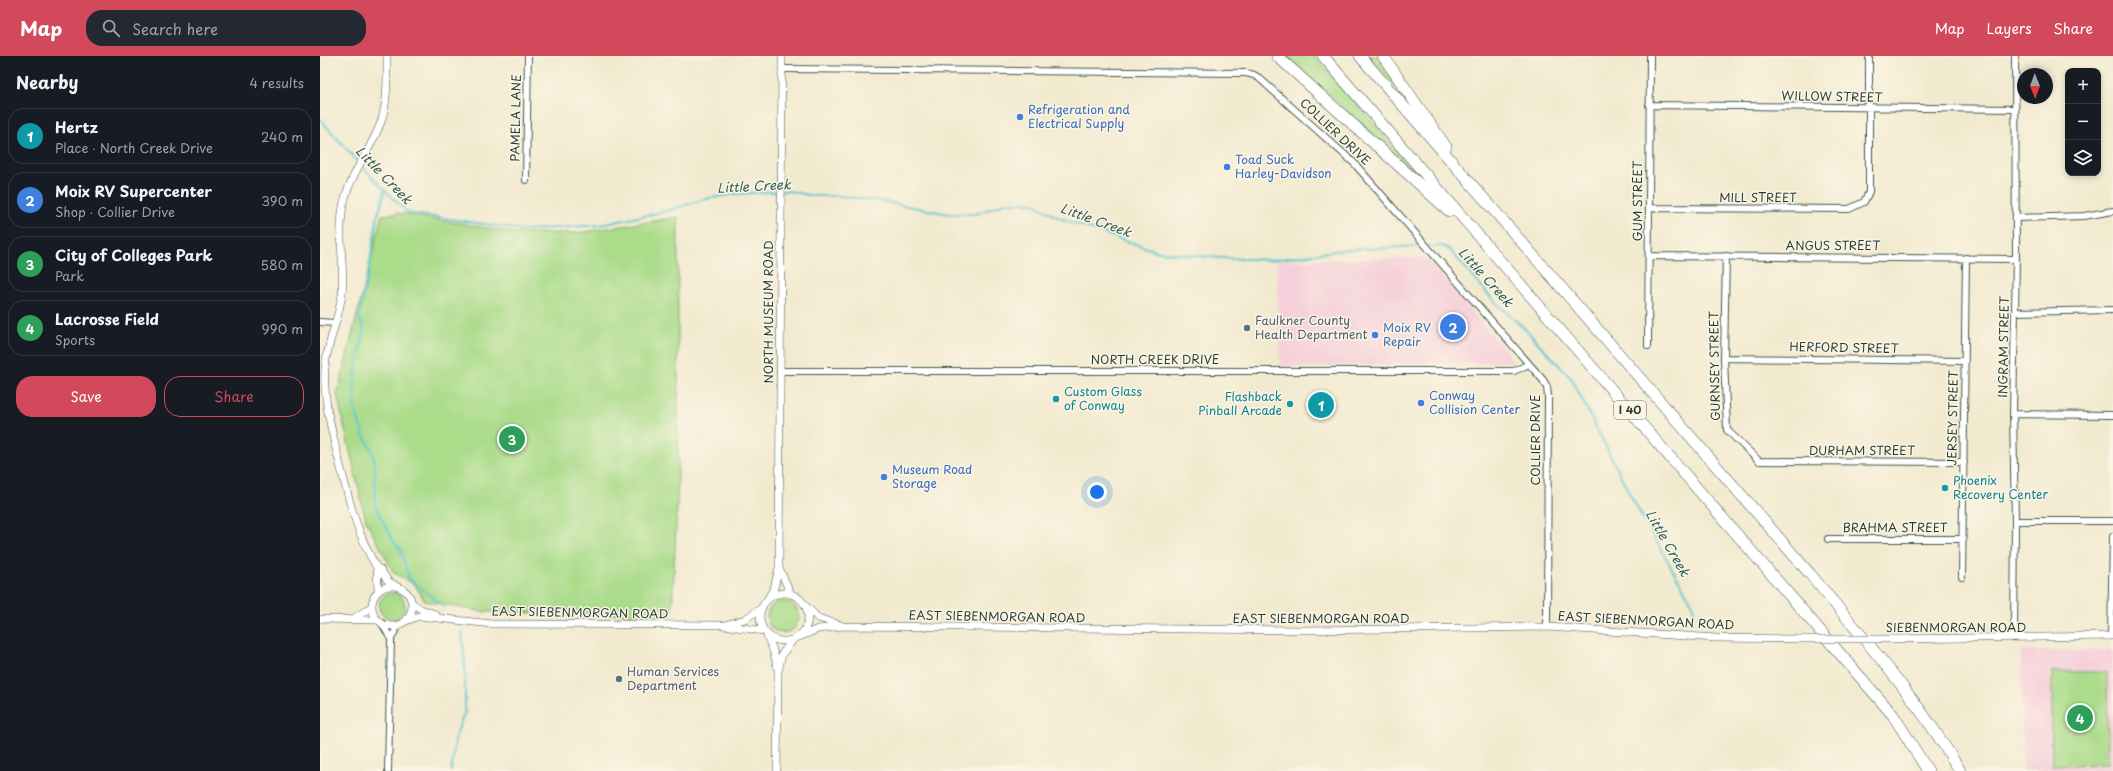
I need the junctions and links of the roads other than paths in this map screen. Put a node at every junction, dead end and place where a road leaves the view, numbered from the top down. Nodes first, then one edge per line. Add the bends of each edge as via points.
1 (387, 56) edge
2 (528, 56) edge
3 (782, 56) edge
4 (1277, 56) edge
5 (1323, 56) edge
6 (1360, 56) edge
7 (1383, 56) edge
8 (1650, 56) edge
9 (1869, 56) edge
10 (2015, 56) edge
11 (782, 69) junction
12 (1649, 105) junction
13 (1869, 108) junction
14 (2014, 109) junction
15 (526, 180) dead end
16 (1481, 196) junction
17 (1649, 208) junction
18 (2113, 211) edge
19 (2016, 218) junction
20 (1486, 245) junction
21 (1649, 256) junction
22 (1726, 256) junction
23 (1966, 258) junction
24 (2016, 259) junction
25 (2113, 310) edge
26 (2015, 312) junction
27 (320, 322) edge
28 (334, 323) junction
29 (1648, 346) dead end
30 (1724, 358) junction
31 (1965, 361) junction
32 (1529, 364) junction
33 (780, 371) junction
34 (2013, 414) junction
35 (2113, 415) edge
36 (1759, 461) joint
37 (1964, 462) junction
38 (2016, 521) junction
39 (2113, 521) edge
40 (2113, 536) edge
41 (1828, 539) dead end
42 (1963, 539) junction
43 (376, 568) junction
44 (779, 568) junction
45 (1962, 577) dead end
46 (396, 586) junction
47 (378, 591) junction
48 (791, 594) junction
49 (767, 600) junction
50 (412, 603) junction
51 (804, 604) junction
52 (371, 606) junction
53 (762, 608) junction
54 (437, 617) junction
55 (320, 619) edge
56 (353, 620) junction
57 (376, 620) junction
58 (406, 621) junction
59 (383, 625) junction
60 (398, 625) junction
61 (723, 625) junction
62 (843, 626) junction
63 (1547, 627) junction
64 (765, 633) junction
65 (2112, 636) edge
66 (796, 638) junction
67 (2014, 638) junction
68 (391, 639) junction
69 (1799, 639) joint
70 (778, 672) junction
71 (388, 771) edge
72 (776, 771) edge
73 (1928, 771) edge
74 (1960, 771) edge

1 - 28 street via 385,106 381,122 351,182 342,211 342,296
2 - 15 street, PAMELA LANE
3 - 11 street, NORTH MUSEUM ROAD
4 - 20 highway
5 - 20 highway, I 40
6 - 16 highway, I 40
7 - 16 highway
8 - 12 street, GUM STREET
9 - 13 street
10 - 14 street, INGRAM STREET
11 - 32 street, COLLIER DRIVE via 1254,74 1354,163
11 - 33 street, NORTH MUSEUM ROAD
12 - 13 street, WILLOW STREET
12 - 17 street, GUM STREET
13 - 14 street, WILLOW STREET
13 - 17 street, MILL STREET via 1869,192 1864,202 1849,210
14 - 19 street, INGRAM STREET
16 - 74 highway, I 40 via 1912,696
17 - 21 street, GUM STREET
18 - 19 street via 2084,216
19 - 24 street, INGRAM STREET
20 - 73 highway, I 40 via 1894,715
21 - 22 street, ANGUS STREET
21 - 29 street, GUM STREET
22 - 23 street, ANGUS STREET
22 - 30 street, GURNSEY STREET
23 - 24 street, ANGUS STREET
23 - 31 street, JERSEY STREET
24 - 26 street, INGRAM STREET
25 - 26 street
26 - 34 street, INGRAM STREET
27 - 28 street
28 - 43 street via 325,367 327,401 355,524
30 - 31 street, HERFORD STREET
30 - 36 street, GURNSEY STREET via 1727,430
31 - 37 street, JERSEY STREET
32 - 33 street, NORTH CREEK DRIVE via 1514,371
32 - 63 street, COLLIER DRIVE via 1543,380 1548,397
33 - 44 street, NORTH MUSEUM ROAD
34 - 35 street
34 - 38 street, INGRAM STREET
36 - 37 street, DURHAM STREET
37 - 42 street, JERSEY STREET
38 - 39 street
38 - 67 street, INGRAM STREET
40 - 65 street
41 - 42 street, BRAHMA STREET
42 - 45 street, JERSEY STREET
43 - 46 street
43 - 47 street
44 - 48 street, NORTH MUSEUM ROAD
44 - 49 street, NORTH MUSEUM ROAD via 774,588
46 - 47 street via 388,586
46 - 50 street via 405,591
47 - 52 street
48 - 49 street via 778,594
48 - 51 street
49 - 53 street
50 - 54 street, EAST SIEBENMORGAN ROAD
50 - 58 street
51 - 62 street, EAST SIEBENMORGAN ROAD via 818,618
51 - 66 street via 808,618 804,632
52 - 56 street
52 - 57 street
53 - 61 street, EAST SIEBENMORGAN ROAD via 745,619
53 - 64 street via 760,622
54 - 58 street, EAST SIEBENMORGAN ROAD via 419,616
54 - 61 street, EAST SIEBENMORGAN ROAD via 492,624
55 - 56 street
56 - 57 street
57 - 59 street
58 - 60 street
59 - 60 street
59 - 68 street
60 - 68 street
61 - 64 street, EAST SIEBENMORGAN ROAD
62 - 63 street, EAST SIEBENMORGAN ROAD via 1306,630
62 - 66 street, EAST SIEBENMORGAN ROAD via 818,629
63 - 69 street, EAST SIEBENMORGAN ROAD via 1716,638
64 - 66 street via 779,641
64 - 70 street via 773,650
65 - 67 street, SIEBENMORGAN ROAD
66 - 70 street via 782,654
67 - 69 street, SIEBENMORGAN ROAD, bridge
68 - 71 street
70 - 72 street

